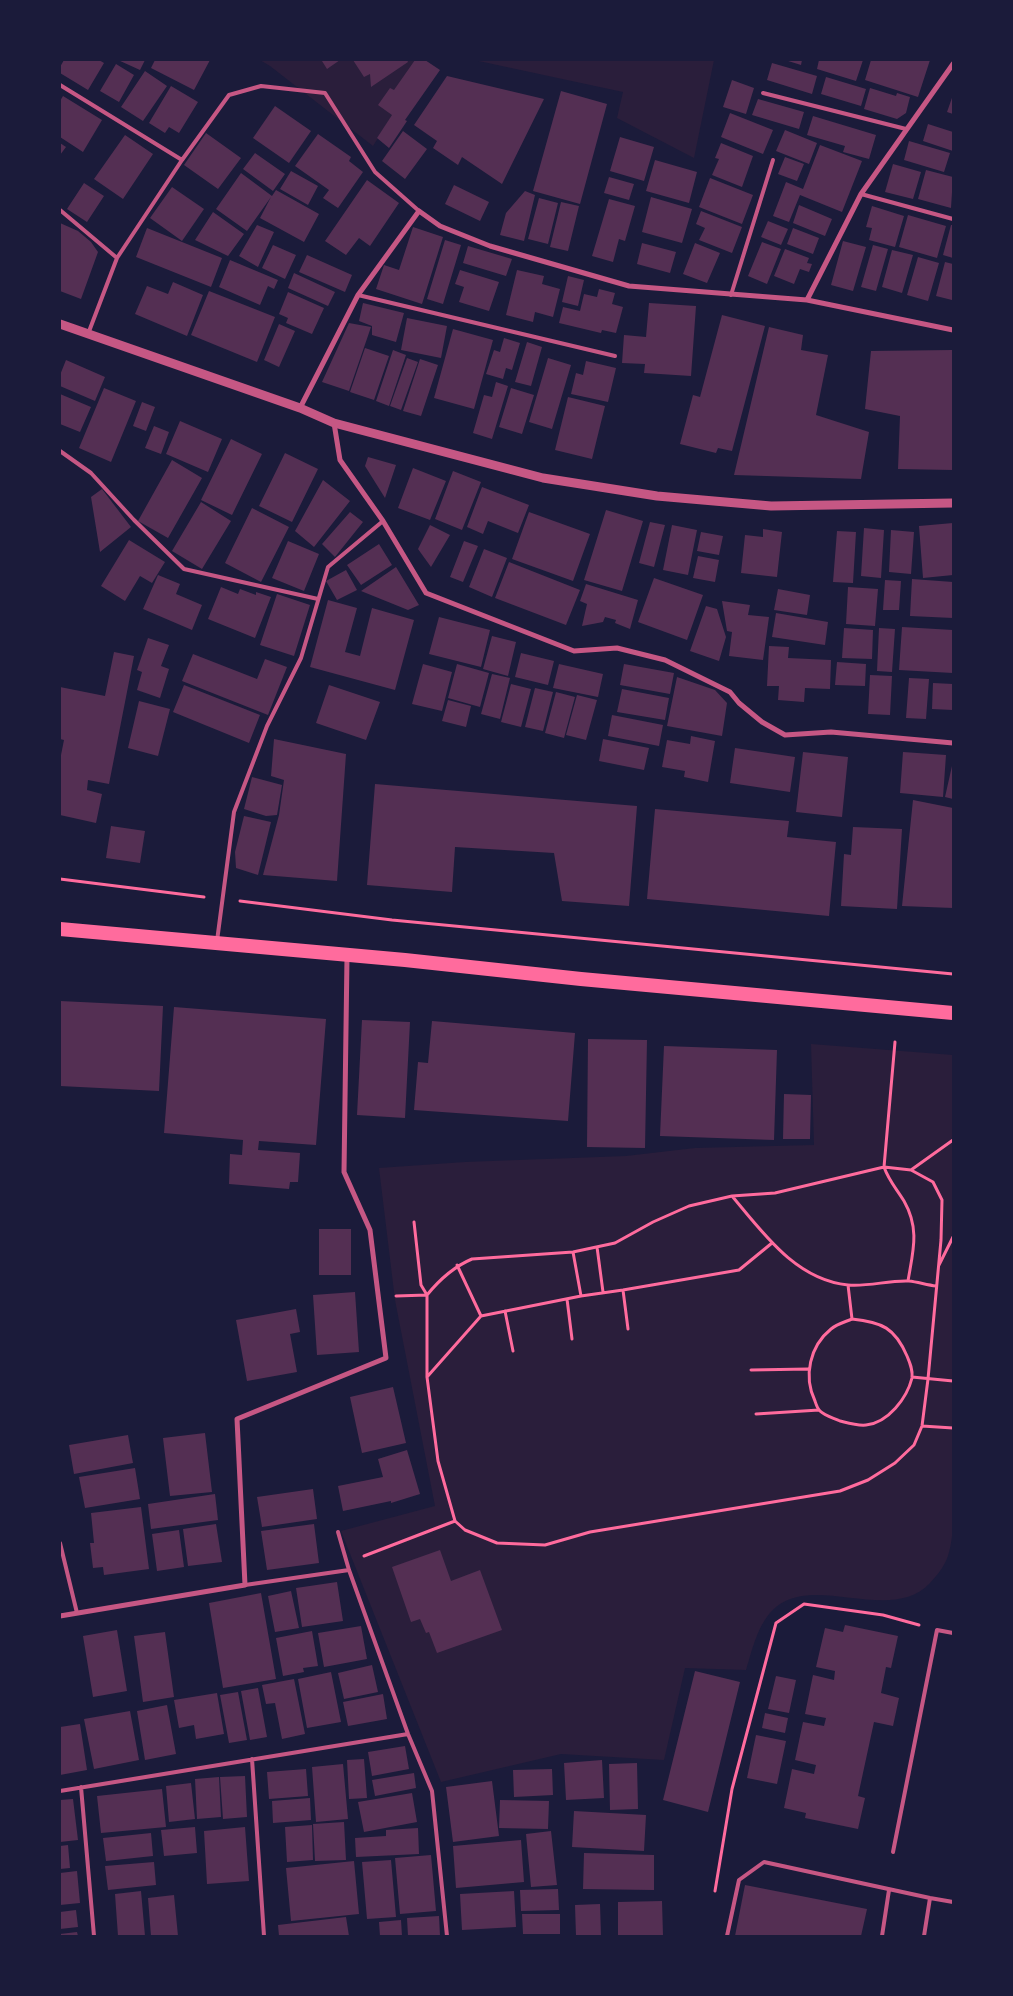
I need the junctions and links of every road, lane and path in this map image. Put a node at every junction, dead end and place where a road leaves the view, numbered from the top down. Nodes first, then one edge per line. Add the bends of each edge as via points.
1 (953, 64) edge
2 (60, 85) edge
3 (763, 93) dead end
4 (906, 129) junction
5 (182, 160) junction
6 (773, 160) dead end
7 (861, 194) junction
8 (60, 210) edge
9 (419, 211) junction
10 (953, 219) edge
11 (117, 258) junction
12 (731, 294) junction
13 (358, 295) junction
14 (807, 300) junction
15 (60, 324) edge
16 (953, 330) edge
17 (88, 334) junction
18 (615, 356) dead end
19 (300, 408) junction
20 (334, 423) junction
21 (60, 451) edge
22 (953, 503) edge
23 (383, 521) junction
24 (318, 599) junction
25 (953, 743) edge
26 (60, 879) edge
27 (223, 899) junction
28 (60, 929) edge
29 (217, 943) junction
30 (347, 955) junction
31 (953, 974) edge
32 (953, 1013) edge
33 (895, 1042) dead end
34 (953, 1140) edge
35 (884, 1167) junction
36 (912, 1170) junction
37 (732, 1196) junction
38 (414, 1222) dead end
39 (953, 1237) edge
40 (772, 1243) junction
41 (598, 1247) junction
42 (573, 1252) junction
43 (457, 1265) junction
44 (938, 1268) junction
45 (908, 1281) junction
46 (848, 1285) junction
47 (936, 1286) junction
48 (623, 1290) junction
49 (603, 1292) junction
50 (427, 1294) junction
51 (378, 1296) junction
52 (581, 1296) junction
53 (567, 1299) junction
54 (505, 1311) junction
55 (481, 1316) junction
56 (852, 1319) junction
57 (628, 1329) dead end
58 (572, 1339) dead end
59 (513, 1351) dead end
60 (808, 1369) junction
61 (750, 1370) dead end
62 (427, 1377) junction
63 (912, 1377) junction
64 (928, 1378) junction
65 (953, 1381) edge
66 (819, 1410) junction
67 (756, 1414) dead end
68 (922, 1426) junction
69 (953, 1428) edge
70 (455, 1521) junction
71 (338, 1532) dead end
72 (60, 1543) edge
73 (348, 1563) junction
74 (349, 1570) junction
75 (245, 1585) junction
76 (77, 1613) junction
77 (60, 1616) edge
78 (937, 1630) junction
79 (953, 1632) edge
80 (408, 1734) junction
81 (252, 1759) junction
82 (81, 1787) junction
83 (60, 1791) edge
84 (892, 1852) dead end
85 (889, 1890) junction
86 (714, 1897) dead end
87 (930, 1898) junction
88 (953, 1902) edge
89 (94, 1936) edge
90 (264, 1936) edge
91 (447, 1936) edge
92 (726, 1936) edge
93 (882, 1936) edge
94 (924, 1936) edge

1 - 4 street
2 - 5 lane
3 - 4 lane
4 - 7 street
5 - 9 lane via 229,94 261,86 325,93 375,172
5 - 11 lane
6 - 12 lane
7 - 10 lane
7 - 14 street
8 - 11 lane
9 - 12 street via 440,226 490,246 629,286
9 - 13 street
11 - 17 lane
12 - 14 street
13 - 18 lane
13 - 19 street
14 - 16 street
15 - 17 street
17 - 19 street
19 - 20 street
20 - 22 street via 543,478 657,496 772,506
20 - 23 street via 340,460
21 - 24 lane via 91,473 184,568
23 - 24 lane via 328,567
23 - 25 street via 426,593 574,651 617,648 664,660 730,692 762,722 785,735 831,732
24 - 27 lane via 301,658 267,726 234,812
26 - 27 path
27 - 29 lane
27 - 31 path via 392,920
28 - 29 highway
29 - 30 highway
30 - 32 highway
30 - 51 street via 344,1172 370,1230
33 - 35 path
34 - 36 path
35 - 36 path
35 - 37 path via 775,1193
35 - 45 path via 888,1180 911,1213 914,1224 915,1240
36 - 44 path via 933,1182 942,1200
37 - 40 path
37 - 41 path via 690,1206 615,1243
38 - 50 path via 421,1285
39 - 44 path
40 - 46 path via 804,1271
40 - 48 path via 739,1270
41 - 42 path
41 - 49 path
42 - 43 path via 472,1259
42 - 52 path
43 - 50 path
43 - 55 path
44 - 47 path
45 - 46 path
45 - 47 path
46 - 56 path
47 - 64 path
48 - 49 path
48 - 57 path
49 - 52 path
50 - 51 path
50 - 62 path
51 - 75 street via 386,1358 237,1419
52 - 53 path
53 - 54 path
53 - 58 path
54 - 55 path
54 - 59 path
55 - 62 path
56 - 60 path via 832,1328 817,1345
56 - 63 path via 887,1328 900,1340 912,1366
60 - 61 path
60 - 66 path via 810,1390
62 - 70 path via 438,1461
63 - 64 path
63 - 66 path via 906,1394 889,1415 868,1425 849,1424
64 - 65 path
64 - 68 path
66 - 67 path
68 - 69 path
68 - 70 path via 914,1445 895,1463 868,1480 840,1490 590,1532 545,1544 497,1543 465,1530
70 - 73 path
71 - 73 lane
72 - 76 lane
73 - 74 lane
74 - 75 lane
74 - 80 lane
75 - 76 street
76 - 77 street
78 - 79 lane
78 - 84 lane
78 - 86 path via 883,1615 804,1604 776,1623 732,1788
80 - 81 lane
80 - 91 lane via 432,1791
81 - 82 lane
81 - 90 lane
82 - 83 lane
82 - 89 lane
85 - 87 lane
85 - 92 lane via 764,1862 739,1880
85 - 93 lane
87 - 88 lane
87 - 94 lane

